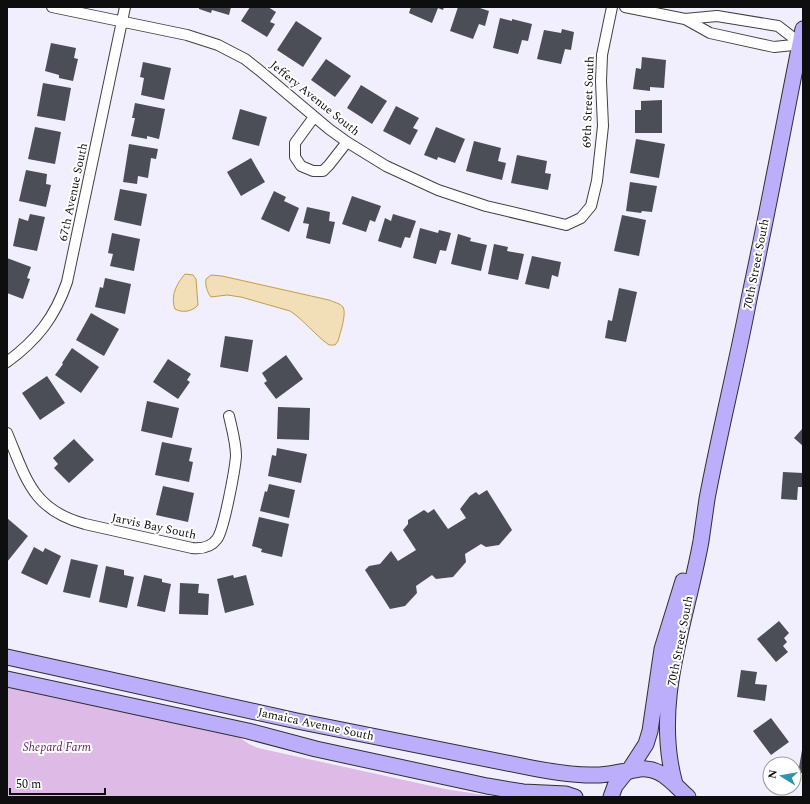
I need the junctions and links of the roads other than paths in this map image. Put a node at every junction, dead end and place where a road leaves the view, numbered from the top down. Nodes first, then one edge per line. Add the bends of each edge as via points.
1 (52, 7) edge
2 (125, 7) edge
3 (612, 7) edge
4 (626, 7) edge
5 (685, 19) junction
6 (122, 21) junction
7 (802, 39) edge
8 (314, 117) junction
9 (347, 142) junction
10 (581, 218) joint
11 (7, 362) edge
12 (229, 416) dead end
13 (7, 433) edge
14 (707, 499) junction
15 (7, 657) edge
16 (7, 679) edge
17 (628, 771) junction
18 (676, 788) edge
19 (575, 797) edge
20 (610, 797) edge
21 (688, 797) edge

1 - 6 street, Jeffery Avenue South
2 - 6 street, 67th Avenue South
3 - 10 street, 69th Street South via 602,56 602,126 597,181 591,206
4 - 5 street
5 - 7 street via 717,16 778,26
5 - 7 street via 710,33 774,47
6 - 8 street, Jeffery Avenue South via 197,38 224,48 259,70
6 - 11 street, 67th Avenue South via 67,282 47,324 27,346
7 - 14 street, 70th Street South
8 - 9 street, Jeffery Avenue South
8 - 9 street via 295,143 295,157 301,166 313,171 323,170
9 - 10 street, Jeffery Avenue South via 386,166 418,181 486,206 566,225
12 - 13 street, Jarvis Bay South via 235,460 223,524 216,540 201,548 85,524 56,513 33,491
14 - 17 street, 70th Street South via 662,649 646,744
14 - 18 street, 70th Street South via 701,542 672,670 667,737 669,762
15 - 17 street, Jamaica Avenue South via 297,721 532,768 583,775
16 - 19 street, Jamaica Avenue South via 487,786
17 - 18 street, Jamaica Avenue South via 654,770
17 - 20 street, 70th Street South via 615,786
18 - 21 street

